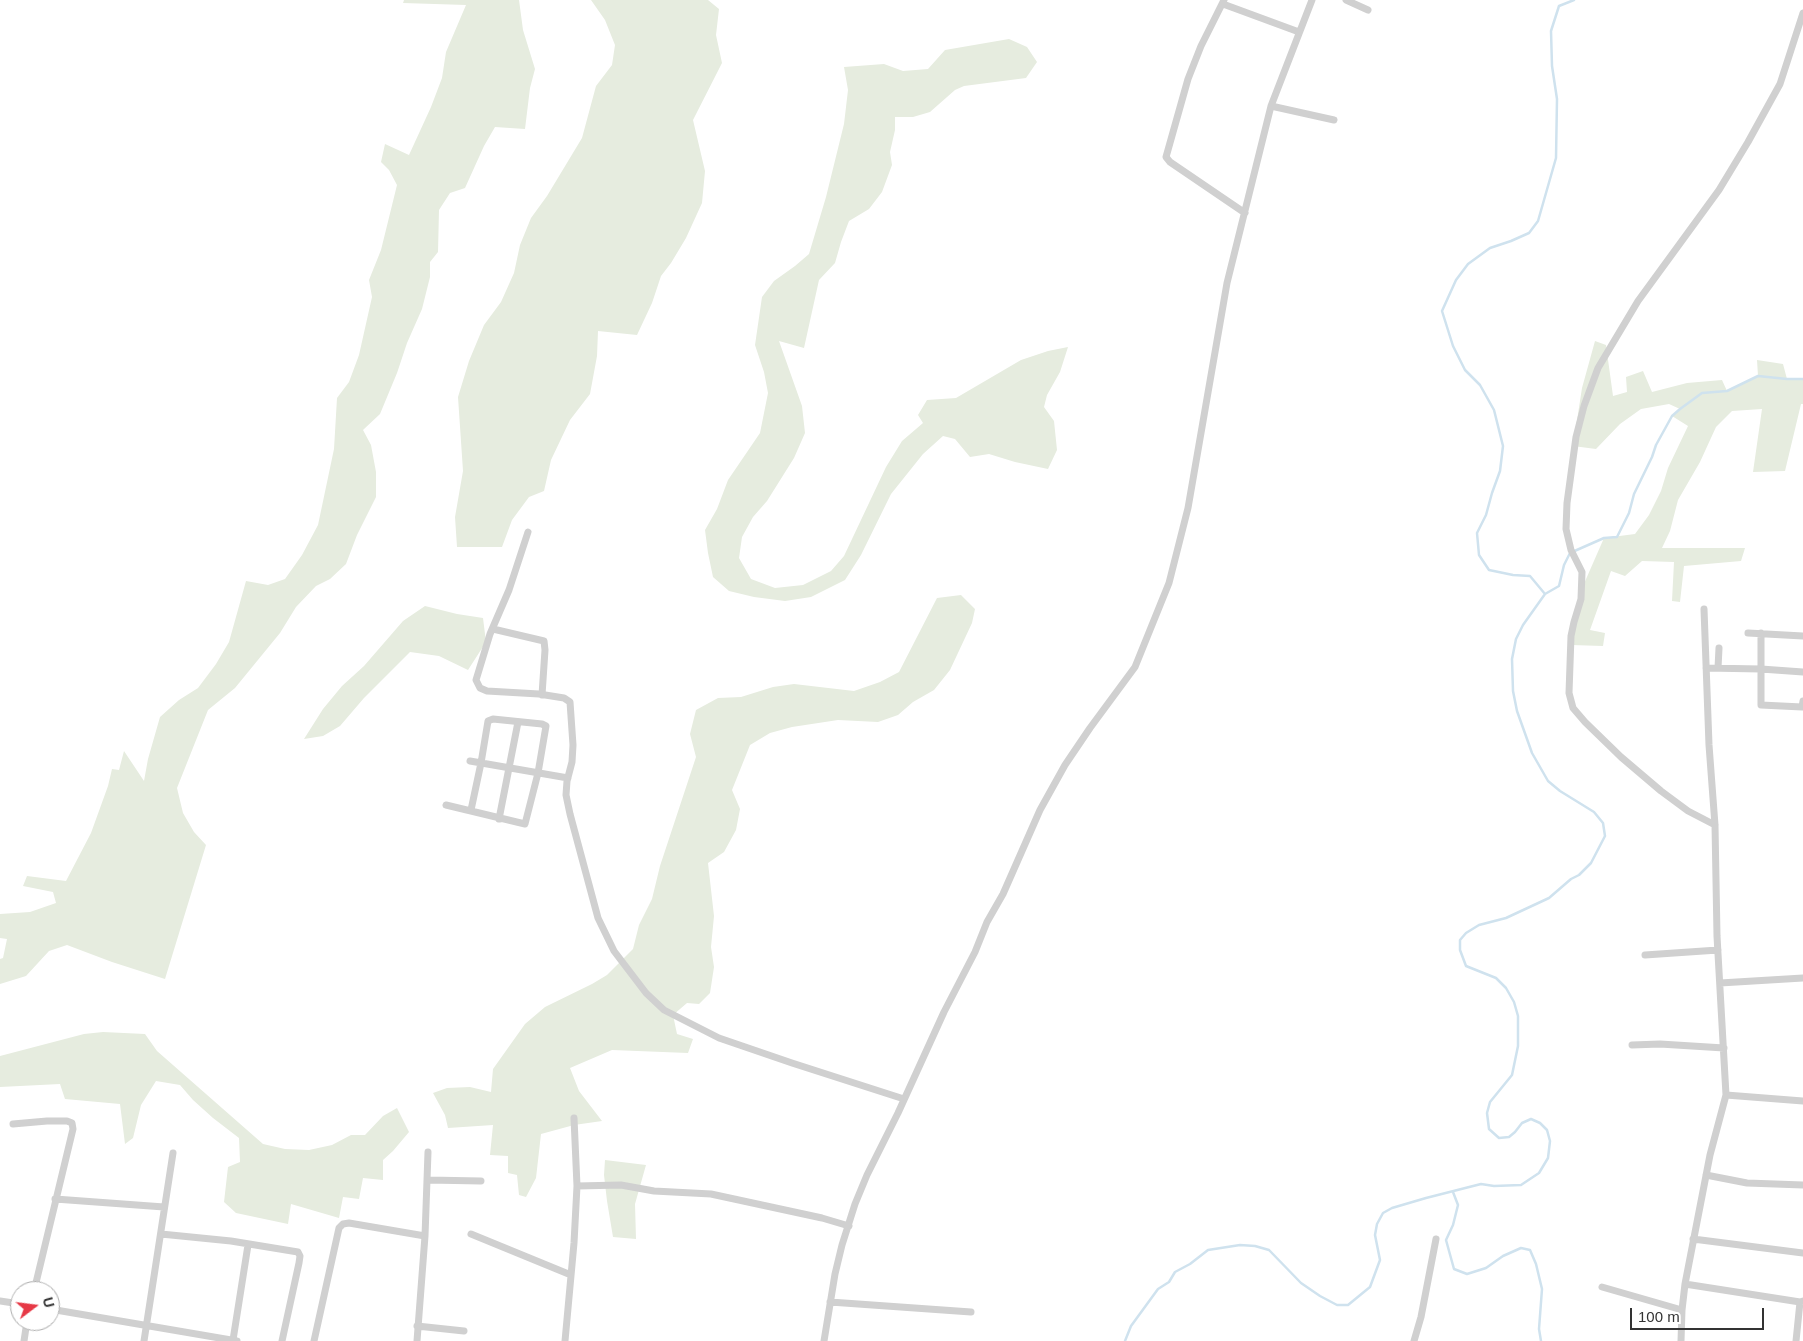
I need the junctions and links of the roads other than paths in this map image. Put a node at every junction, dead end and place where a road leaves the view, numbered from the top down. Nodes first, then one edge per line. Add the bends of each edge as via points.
1 (1312, 0) edge
2 (1346, 0) edge
3 (1223, 2) edge
4 (1368, 10) dead end
5 (1803, 13) edge
6 (1299, 32) junction
7 (1271, 106) junction
8 (1334, 120) dead end
9 (1245, 213) junction
10 (528, 532) dead end
11 (1704, 609) dead end
12 (492, 628) junction
13 (1748, 633) dead end
14 (1761, 633) junction
15 (1803, 636) edge
16 (1719, 648) dead end
17 (1706, 668) junction
18 (1718, 668) junction
19 (1761, 669) junction
20 (1803, 672) edge
21 (542, 695) junction
22 (1803, 701) edge
23 (518, 722) junction
24 (470, 761) dead end
25 (481, 763) junction
26 (509, 768) junction
27 (538, 773) junction
28 (568, 778) junction
29 (446, 805) dead end
30 (471, 810) junction
31 (499, 819) junction
32 (1715, 826) junction
33 (1718, 950) junction
34 (1645, 955) dead end
35 (1803, 978) edge
36 (1720, 983) junction
37 (1632, 1044) dead end
38 (1724, 1048) junction
39 (1726, 1095) junction
40 (904, 1099) junction
41 (1803, 1102) edge
42 (574, 1118) dead end
43 (13, 1124) dead end
44 (428, 1152) dead end
45 (173, 1153) dead end
46 (1706, 1175) junction
47 (428, 1180) junction
48 (481, 1181) dead end
49 (1803, 1185) edge
50 (576, 1186) junction
51 (55, 1199) junction
52 (164, 1207) junction
53 (849, 1226) junction
54 (160, 1234) junction
55 (471, 1234) dead end
56 (426, 1236) junction
57 (1436, 1239) dead end
58 (1693, 1239) junction
59 (248, 1245) junction
60 (1803, 1253) edge
61 (571, 1275) junction
62 (36, 1281) edge
63 (1685, 1284) junction
64 (1602, 1287) dead end
65 (1802, 1301) edge
66 (830, 1302) junction
67 (1682, 1310) junction
68 (60, 1311) edge
69 (971, 1312) dead end
70 (146, 1324) junction
71 (417, 1326) junction
72 (464, 1330) dead end
73 (219, 1339) edge
74 (144, 1341) edge
75 (235, 1341) edge
76 (282, 1341) edge
77 (314, 1341) edge
78 (417, 1341) edge
79 (565, 1341) edge
80 (824, 1341) edge
81 (1414, 1341) edge
82 (1681, 1341) edge
83 (1796, 1341) edge

1 - 6 street
2 - 4 street
3 - 6 street
3 - 9 street via 1188,79 1166,156 1170,162
5 - 32 street via 1780,84 1748,142 1719,190 1638,301 1598,368 1576,437 1567,503 1566,529 1571,550 1582,572 1582,600 1571,636 1569,693 1574,708 1616,752 1661,791
6 - 7 street
7 - 8 street
7 - 9 street
9 - 40 street via 1227,283 1188,508 1169,583 1135,667 1065,765 1040,810
10 - 12 street via 509,590
11 - 17 street
12 - 21 street via 544,641
12 - 21 street via 477,685 487,691
13 - 14 street
14 - 15 street
14 - 19 street
16 - 18 street
17 - 18 street
17 - 32 street
18 - 19 street
19 - 20 street
19 - 22 street via 1761,705 1802,707
21 - 28 street via 570,702 574,745
23 - 25 street via 488,721
23 - 26 street
23 - 27 street via 546,726
24 - 25 street
25 - 26 street
25 - 30 street
26 - 27 street
26 - 31 street
27 - 28 street
27 - 31 street via 525,824
28 - 40 street via 566,795 570,814 598,918 614,951 646,993 664,1010 719,1038
29 - 30 street
30 - 31 street
32 - 33 street
33 - 34 street
33 - 36 street
35 - 36 street
36 - 38 street
37 - 38 street
38 - 39 street
39 - 41 street
39 - 46 street
40 - 53 street via 867,1175
42 - 50 street
43 - 51 street via 72,1123 71,1141
44 - 47 street
45 - 52 street
46 - 49 street via 1747,1182
46 - 58 street
47 - 48 street
47 - 56 street
50 - 53 street via 621,1185 654,1191 711,1194
50 - 61 street
51 - 52 street
51 - 62 street
52 - 54 street
53 - 66 street
54 - 59 street
54 - 70 street
55 - 61 street
56 - 71 street
56 - 77 street via 343,1224 339,1228
57 - 81 street
58 - 60 street
58 - 63 street
59 - 75 street
59 - 76 street via 291,1250 300,1256
61 - 79 street
63 - 65 street
63 - 67 street
64 - 67 street
65 - 83 street
66 - 69 street
66 - 80 street
67 - 82 street
68 - 70 street
70 - 73 street
70 - 74 street
71 - 72 street
71 - 78 street
73 - 75 street

